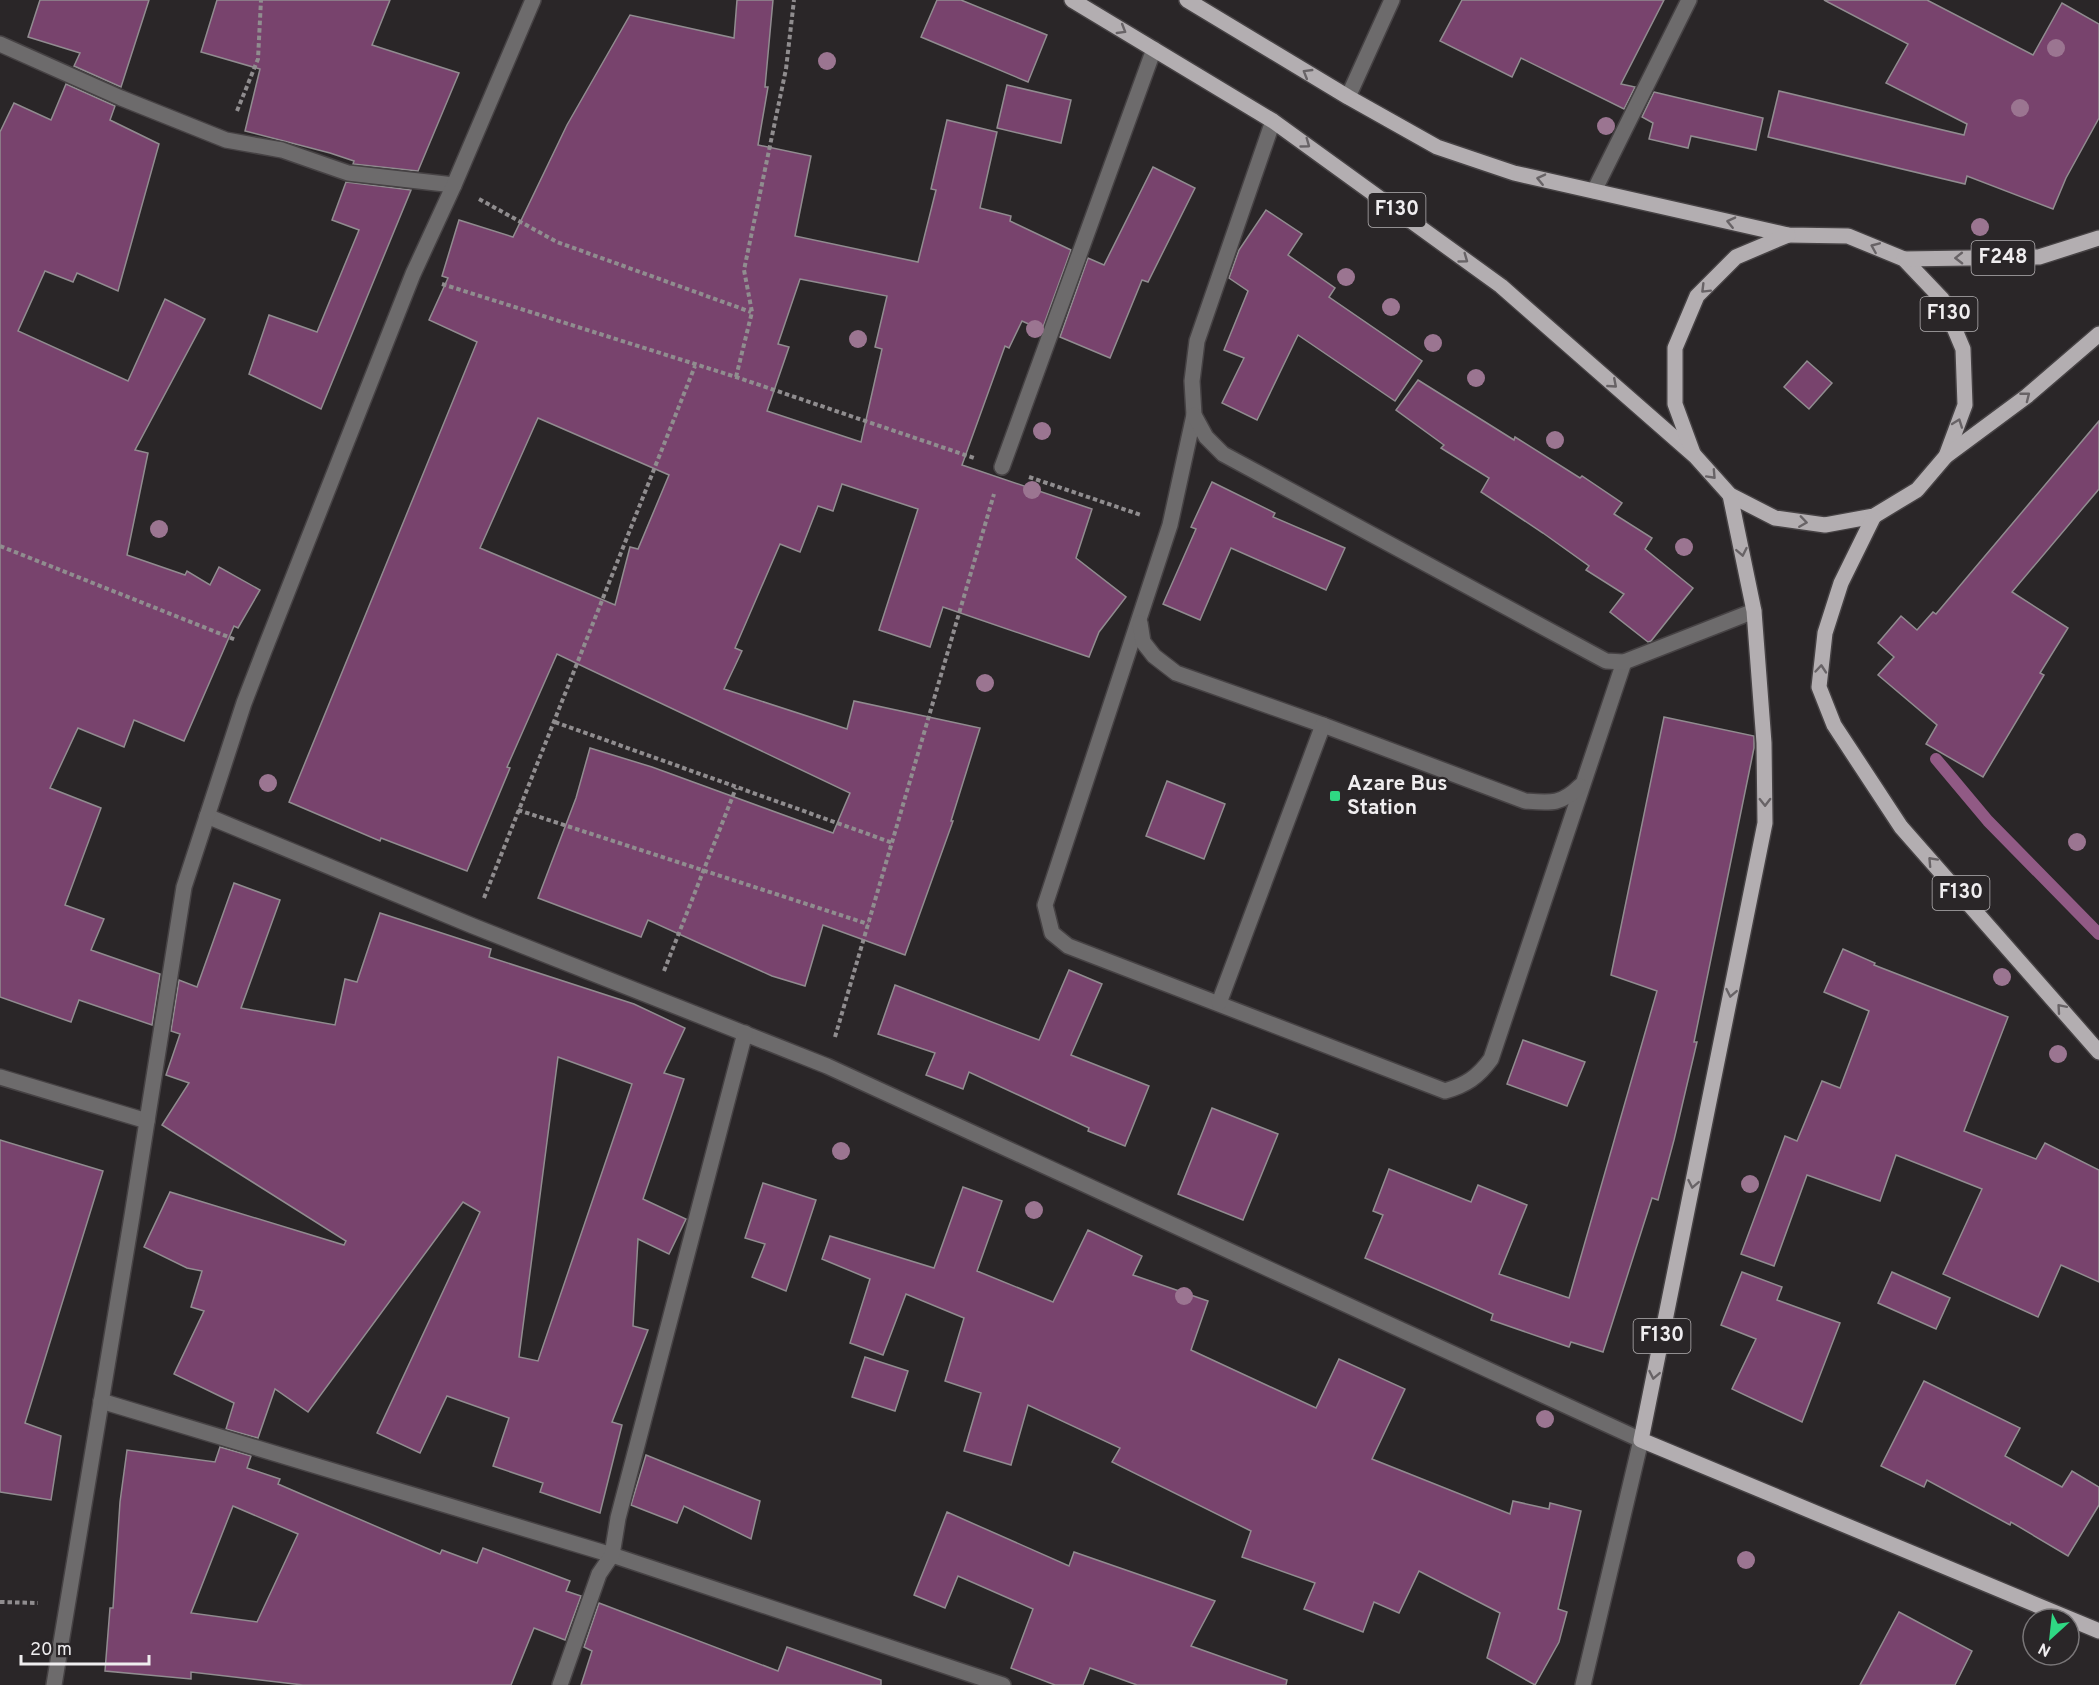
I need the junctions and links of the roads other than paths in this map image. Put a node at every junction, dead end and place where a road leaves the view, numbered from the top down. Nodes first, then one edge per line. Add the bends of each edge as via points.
1 (532, 0) edge
2 (1072, 0) edge
3 (1187, 0) edge
4 (1392, 0) edge
5 (1689, 0) edge
6 (0, 44) edge
7 (1154, 49) junction
8 (1348, 97) junction
9 (1273, 121) junction
10 (454, 185) junction
11 (1593, 191) junction
12 (1788, 235) junction
13 (2099, 238) edge
14 (1904, 259) junction
15 (2099, 334) edge
16 (1194, 415) junction
17 (1695, 456) junction
18 (1946, 456) junction
19 (1002, 467) road end
20 (1730, 495) junction
21 (1874, 516) junction
22 (1754, 612) junction
23 (1139, 619) junction
24 (1624, 662) junction
25 (1323, 725) junction
26 (1582, 783) junction
27 (207, 816) junction
28 (1219, 1003) junction
29 (745, 1033) junction
30 (2099, 1052) edge
31 (0, 1077) edge
32 (147, 1121) junction
33 (101, 1401) junction
34 (1641, 1440) junction
35 (612, 1555) junction
36 (2099, 1631) edge
37 (54, 1685) edge
38 (560, 1685) edge
39 (1003, 1685) edge
40 (1582, 1685) edge

1 - 10 street
2 -> 7 main road, F130
8 -> 3 main road, F130
4 - 8 street
5 - 11 street
6 - 10 street via 226,140 282,150 348,173
7 - 9 main road, F130
7 - 19 street
11 -> 8 main road, F130 via 1514,173 1437,147
9 - 16 street via 1197,341 1192,381
9 -> 17 main road, F130 via 1501,286
10 - 27 street via 413,274 264,651
12 -> 11 main road, F130
14 -> 12 main road, F130 via 1848,236
12 -> 17 main road, F130 via 1736,257 1697,296 1688,317 1675,348 1674,404
13 -> 14 main road, F248 via 2039,257
18 -> 14 main road, F130 via 1965,405 1963,349 1942,299
18 -> 15 main road via 2027,396
16 - 23 street via 1170,525
16 - 24 street via 1206,437 1223,454 1606,661
17 -> 20 main road, F130
18 - 21 main road, F130 via 1917,490
20 -> 21 main road, F130 via 1775,518 1825,525
20 -> 22 main road, F130
30 -> 21 main road, F130 via 1901,827 1834,725 1820,687 1825,633 1841,584
22 - 24 street
22 -> 34 main road, F130 via 1766,823
23 - 25 street via 1143,642 1176,673
23 - 28 street via 1045,905 1047,918 1052,933 1068,946
24 - 26 street
25 - 26 street via 1524,801 1547,803 1566,799
25 - 28 street
26 - 28 street via 1491,1059 1481,1074 1463,1086 1445,1091
27 - 29 street
27 - 32 street via 184,887
29 - 34 street via 827,1066
29 - 35 street via 618,1518
31 - 32 street
32 - 33 street
33 - 35 street
33 - 37 street
34 - 36 main road
34 - 40 street
35 - 38 street via 599,1574
35 - 39 street

